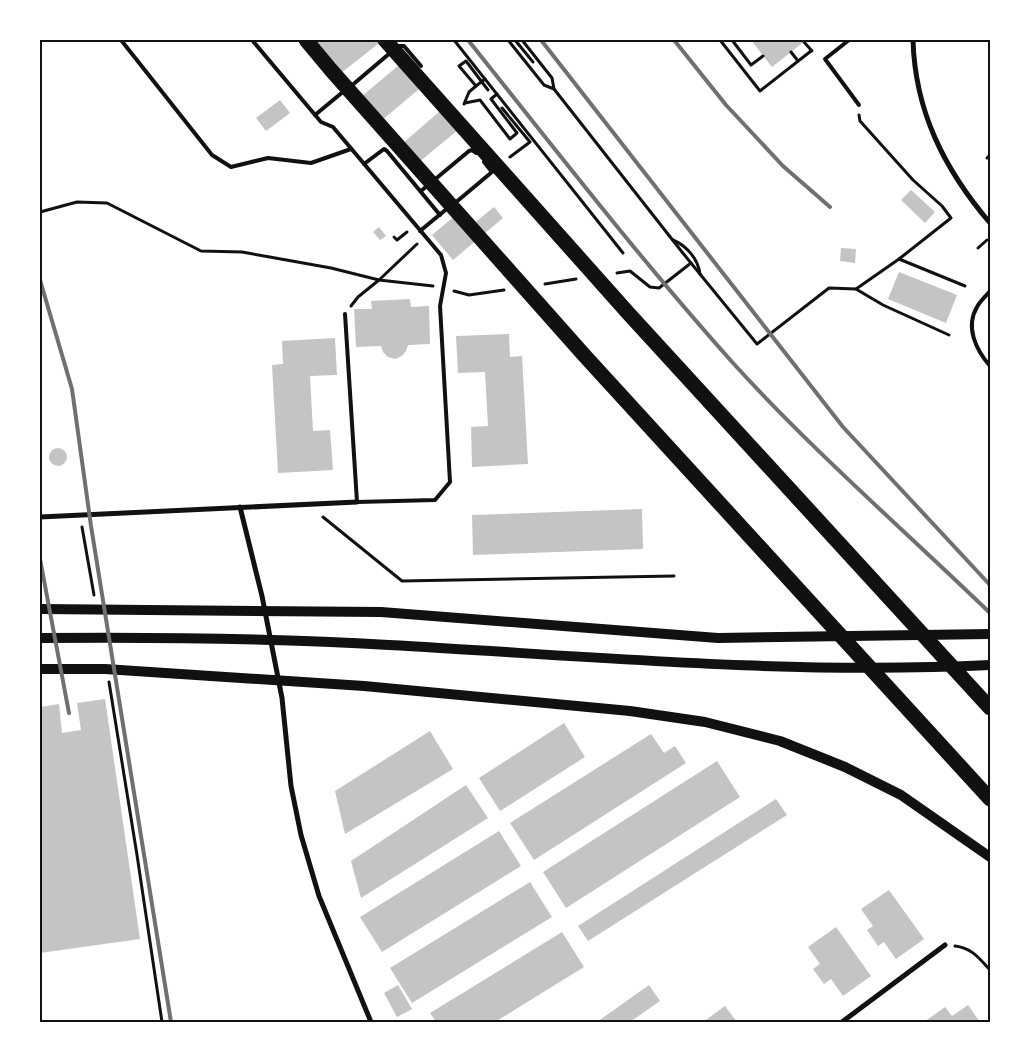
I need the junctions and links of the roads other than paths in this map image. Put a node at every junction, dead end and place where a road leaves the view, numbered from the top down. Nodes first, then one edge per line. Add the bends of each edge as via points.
1 (121, 40) edge
2 (252, 40) edge
3 (306, 40) edge
4 (385, 40) edge
5 (848, 40) edge
6 (913, 40) edge
7 (421, 66) dead end
8 (859, 105) road end
9 (315, 115) junction
10 (351, 149) junction
11 (364, 164) junction
12 (421, 191) junction
13 (440, 214) junction
14 (990, 223) edge
15 (420, 231) junction
16 (990, 291) edge
17 (345, 314) road end
18 (990, 366) edge
19 (357, 502) junction
20 (240, 507) junction
21 (40, 517) edge
22 (40, 609) edge
23 (990, 634) edge
24 (40, 638) edge
25 (990, 665) edge
26 (40, 669) edge
27 (990, 708) edge
28 (990, 799) edge
29 (990, 857) edge
30 (945, 945) road end
31 (371, 1022) edge
32 (842, 1022) edge

1 - 10 lane via 212,155 231,167 268,158 312,163
2 - 9 lane
3 - 28 highway via 584,355
4 - 27 highway via 629,314
5 - 8 lane via 824,59
6 - 14 street via 917,84 927,120 941,153 969,199
7 - 9 lane via 404,46 398,46
9 - 10 lane via 333,127
10 - 11 lane
11 - 12 lane via 384,149
11 - 15 lane
12 - 13 lane
12 - 13 lane via 469,151 475,151 492,172
13 - 15 lane
15 - 19 lane via 440,255 446,272 440,306 450,482 435,500
16 - 18 lane via 977,306 972,336 980,356
17 - 19 lane
19 - 20 street
20 - 21 street
20 - 31 street via 282,698 301,835 319,896
22 - 23 main road via 381,612 718,638
24 - 25 main road via 170,637 386,644 724,665 851,668
26 - 29 main road via 105,669 364,686 630,711 705,722 780,741 846,767 901,795
30 - 32 street

